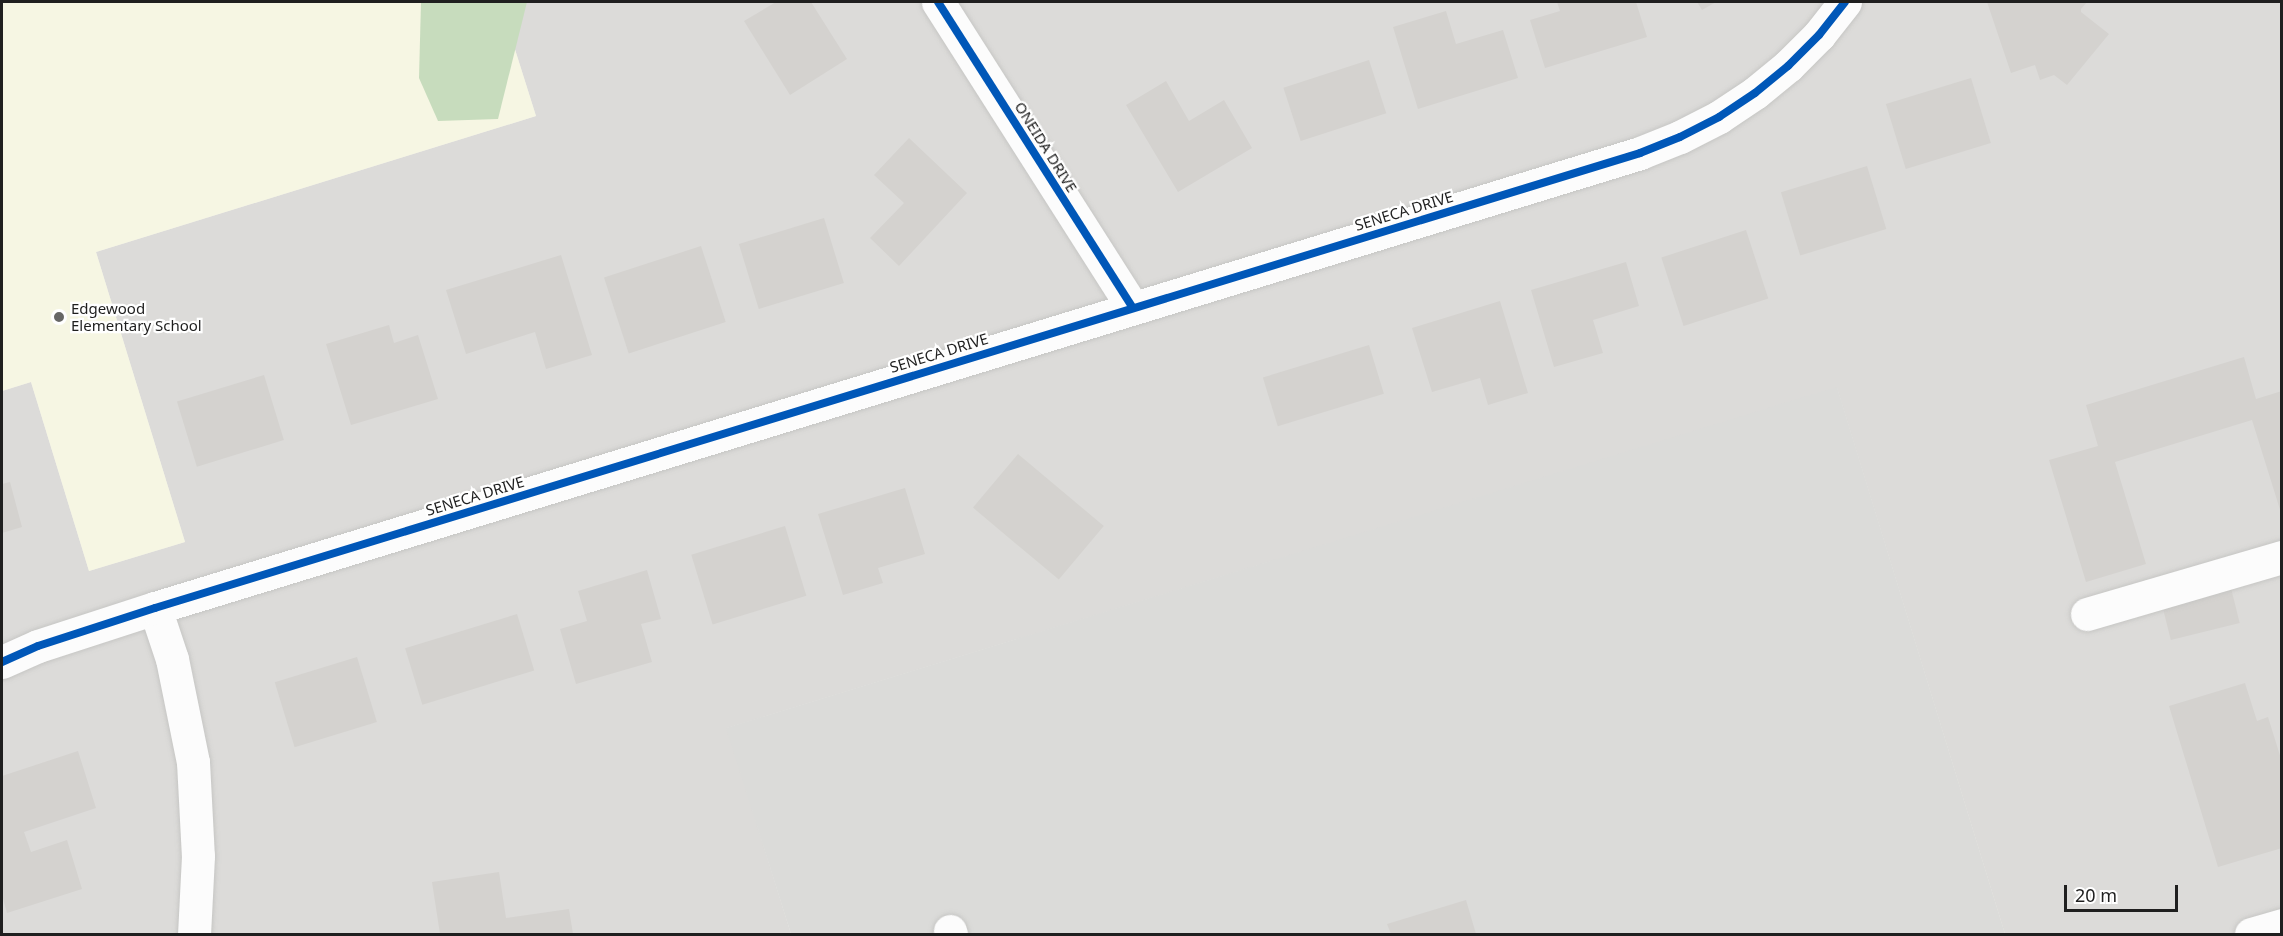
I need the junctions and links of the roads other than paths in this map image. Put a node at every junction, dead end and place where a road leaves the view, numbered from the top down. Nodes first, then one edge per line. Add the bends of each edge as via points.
1 (938, 2) edge
2 (1845, 2) edge
3 (1132, 307) junction
4 (2282, 556) edge
5 (155, 608) junction
6 (2087, 614) dead end
7 (2, 662) edge
8 (2282, 925) edge
9 (194, 934) edge
10 (2251, 934) edge

1 - 3 street, ONEIDA DRIVE
2 - 3 street, SENECA DRIVE via 1811,42 1755,93 1680,137 1640,153
3 - 5 street, SENECA DRIVE
4 - 6 street
5 - 7 street, SENECA DRIVE via 38,646
5 - 9 street via 172,659 193,762 198,856
8 - 10 street

